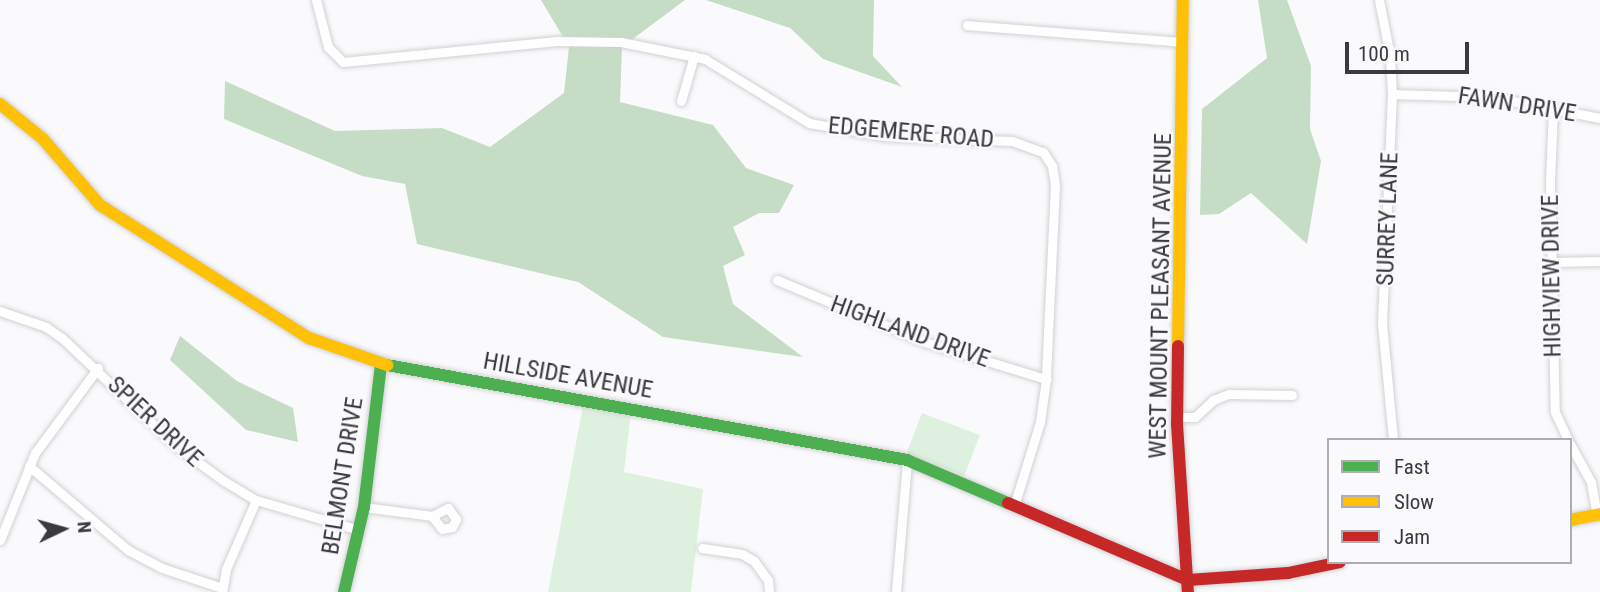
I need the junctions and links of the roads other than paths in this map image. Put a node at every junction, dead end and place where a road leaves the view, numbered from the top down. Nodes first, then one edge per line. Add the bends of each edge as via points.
1 (316, 0) edge
2 (1183, 0) edge
3 (1379, 0) edge
4 (967, 25) dead end
5 (1183, 42) junction
6 (694, 56) junction
7 (1392, 94) junction
8 (681, 101) dead end
9 (0, 104) edge
10 (1553, 109) junction
11 (1600, 118) edge
12 (1600, 261) edge
13 (1552, 262) junction
14 (777, 280) dead end
15 (0, 311) edge
16 (381, 365) junction
17 (97, 368) junction
18 (1046, 379) junction
19 (1292, 395) dead end
20 (1177, 417) junction
21 (1393, 438) edge
22 (1567, 438) edge
23 (1572, 447) edge
24 (907, 460) junction
25 (29, 466) junction
26 (256, 500) junction
27 (1016, 503) junction
28 (364, 507) junction
29 (1598, 515) edge
30 (432, 516) dead end
31 (1572, 520) edge
32 (359, 530) junction
33 (0, 540) edge
34 (702, 548) dead end
35 (1331, 564) edge
36 (1188, 586) edge
37 (222, 590) edge
38 (344, 592) edge
39 (769, 592) edge
40 (896, 592) edge

1 - 6 street, EDGEMERE ROAD via 328,47 338,59 351,63 557,41 621,42
2 - 5 street, WEST MOUNT PLEASANT AVENUE
3 - 7 street, SURREY LANE via 1391,56
4 - 5 street
5 - 20 street, WEST MOUNT PLEASANT AVENUE
6 - 8 street
6 - 18 street, EDGEMERE ROAD via 809,123 884,136 1012,141 1042,152 1052,166 1055,185
7 - 10 street, FAWN DRIVE via 1480,96
7 - 21 street, SURREY LANE via 1382,333
9 - 16 street, HILLSIDE AVENUE via 43,139 100,205 309,338
10 - 11 street, FAWN DRIVE
10 - 13 street, HIGHVIEW DRIVE
12 - 13 street
13 - 22 street, HIGHVIEW DRIVE via 1555,412
14 - 18 street, HIGHLAND DRIVE via 925,342
15 - 17 street, SPIER DRIVE via 46,327
16 - 24 street, HILLSIDE AVENUE
16 - 28 street, BELMONT DRIVE
17 - 25 street via 52,425
17 - 26 street, SPIER DRIVE via 197,464
18 - 27 street, EDGEMERE ROAD via 1040,422
19 - 20 street via 1229,394 1213,400 1195,417
20 - 36 street, WEST MOUNT PLEASANT AVENUE
23 - 29 street, HIGHVIEW DRIVE via 1591,482
24 - 27 street, HILLSIDE AVENUE
24 - 40 street
25 - 33 street
25 - 37 street via 128,551
26 - 32 street, SPIER DRIVE
26 - 37 street
27 - 36 street, HILLSIDE AVENUE
28 - 30 street
28 - 32 street, BELMONT DRIVE
29 - 31 street
32 - 38 street, BELMONT DRIVE
34 - 39 street via 742,554 754,561 768,580
35 - 36 street

